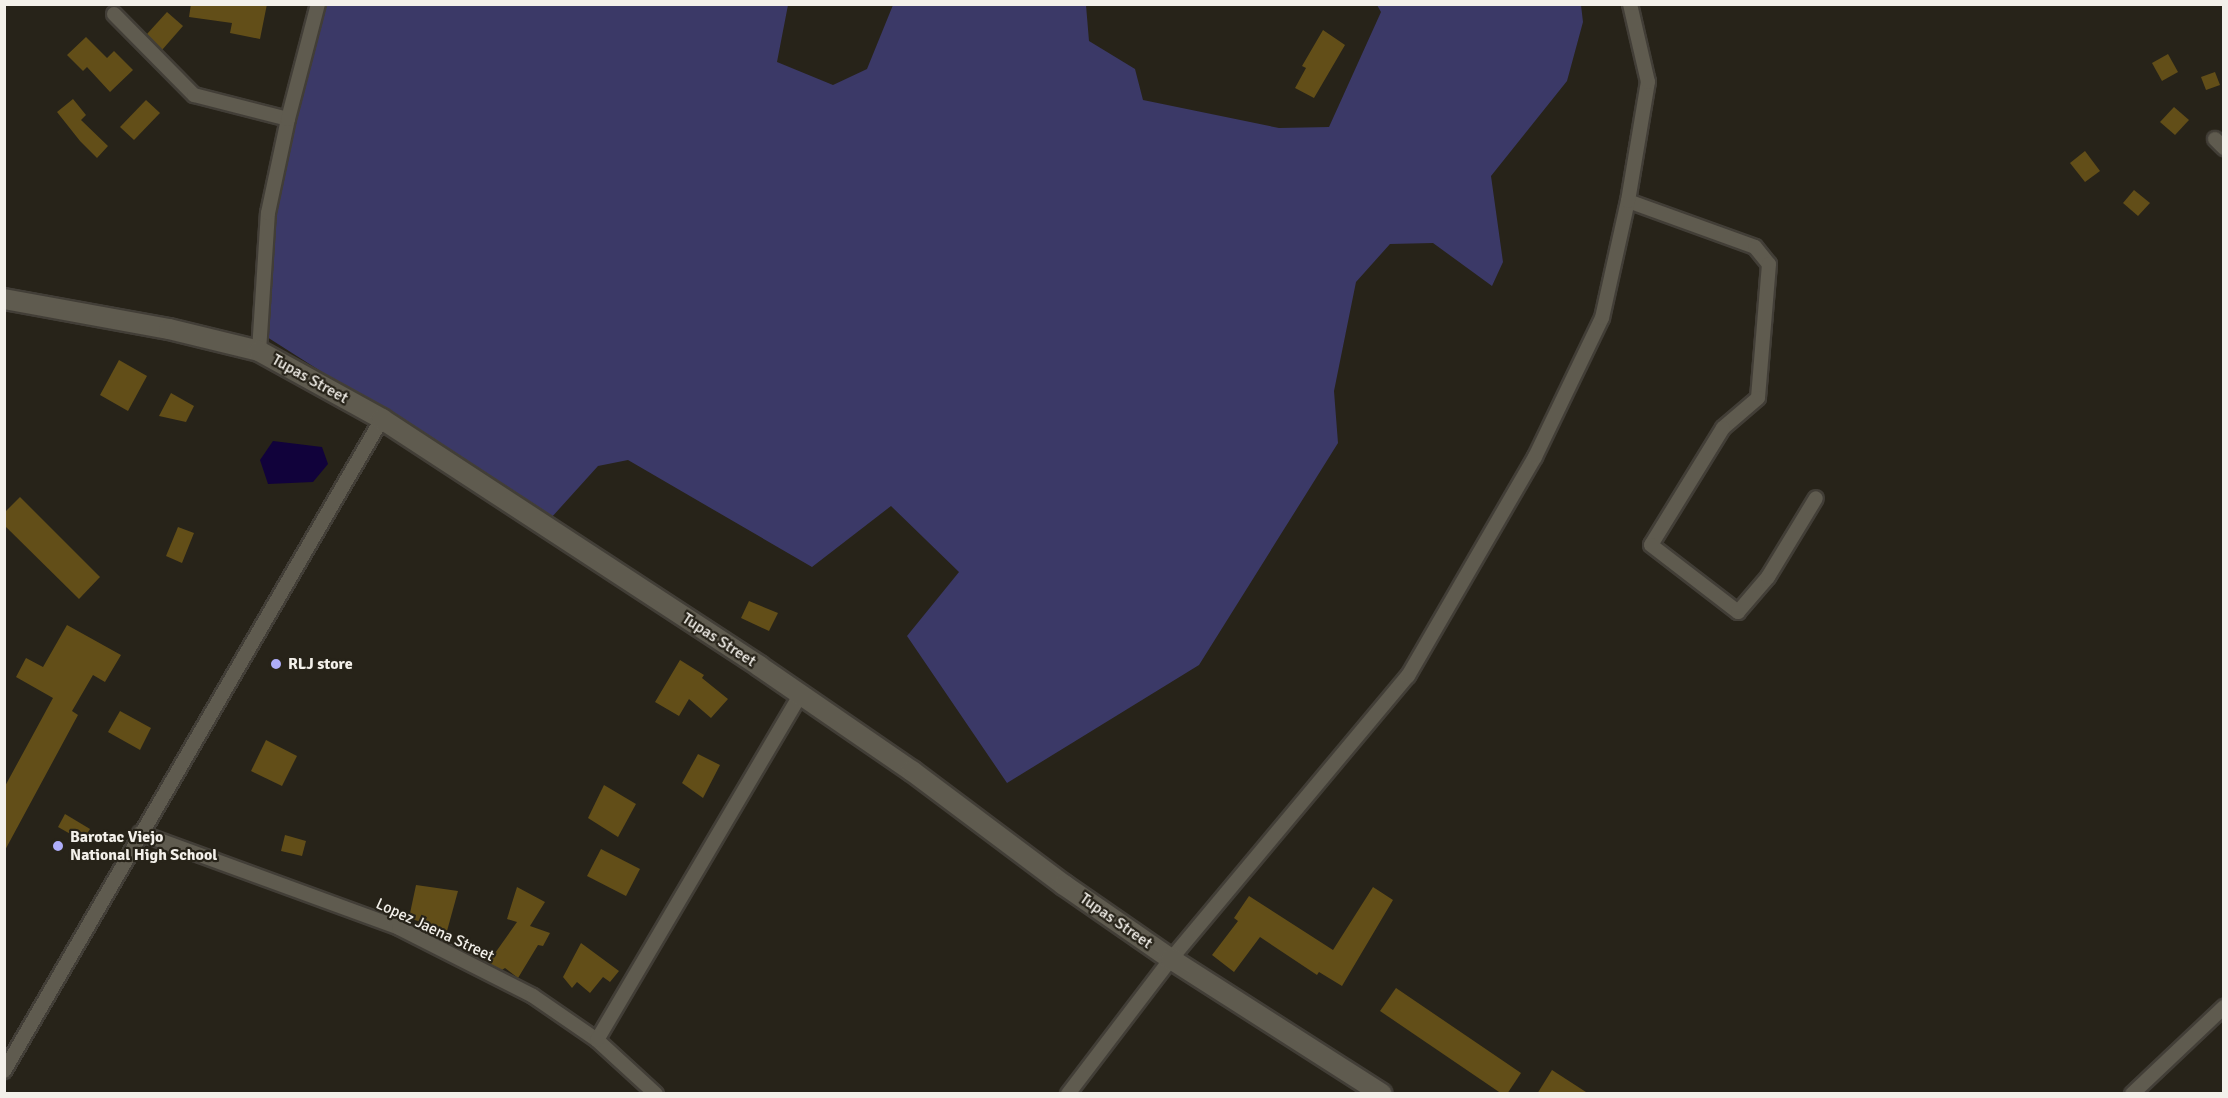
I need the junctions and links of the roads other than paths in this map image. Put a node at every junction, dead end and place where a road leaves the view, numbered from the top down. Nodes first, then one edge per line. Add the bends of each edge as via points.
1 (318, 4) edge
2 (1630, 4) edge
3 (114, 14) dead end
4 (288, 119) junction
5 (1628, 201) junction
6 (4, 299) edge
7 (259, 351) junction
8 (382, 419) junction
9 (1816, 498) dead end
10 (800, 695) junction
11 (141, 833) junction
12 (1172, 959) junction
13 (2223, 1008) edge
14 (597, 1040) junction
15 (4, 1071) edge
16 (656, 1094) edge
17 (1068, 1094) edge
18 (1382, 1094) edge
19 (2132, 1094) edge

1 - 4 street
2 - 5 street via 1648,82
3 - 4 street via 194,95
4 - 7 street via 268,213
5 - 9 street via 1755,248 1769,264 1758,398 1723,428 1651,545 1738,612 1768,577
5 - 12 street via 1602,318 1535,457 1408,676
6 - 7 street, Tupas Street via 168,328
7 - 8 street, Tupas Street
8 - 10 street, Tupas Street
8 - 11 street
10 - 12 street, Tupas Street
10 - 14 street
11 - 14 street, Lopez Jaena Street via 399,928 533,996
11 - 15 street
12 - 17 street
12 - 18 street, Tupas Street
13 - 19 street
14 - 16 street, Lopez Jaena Street

